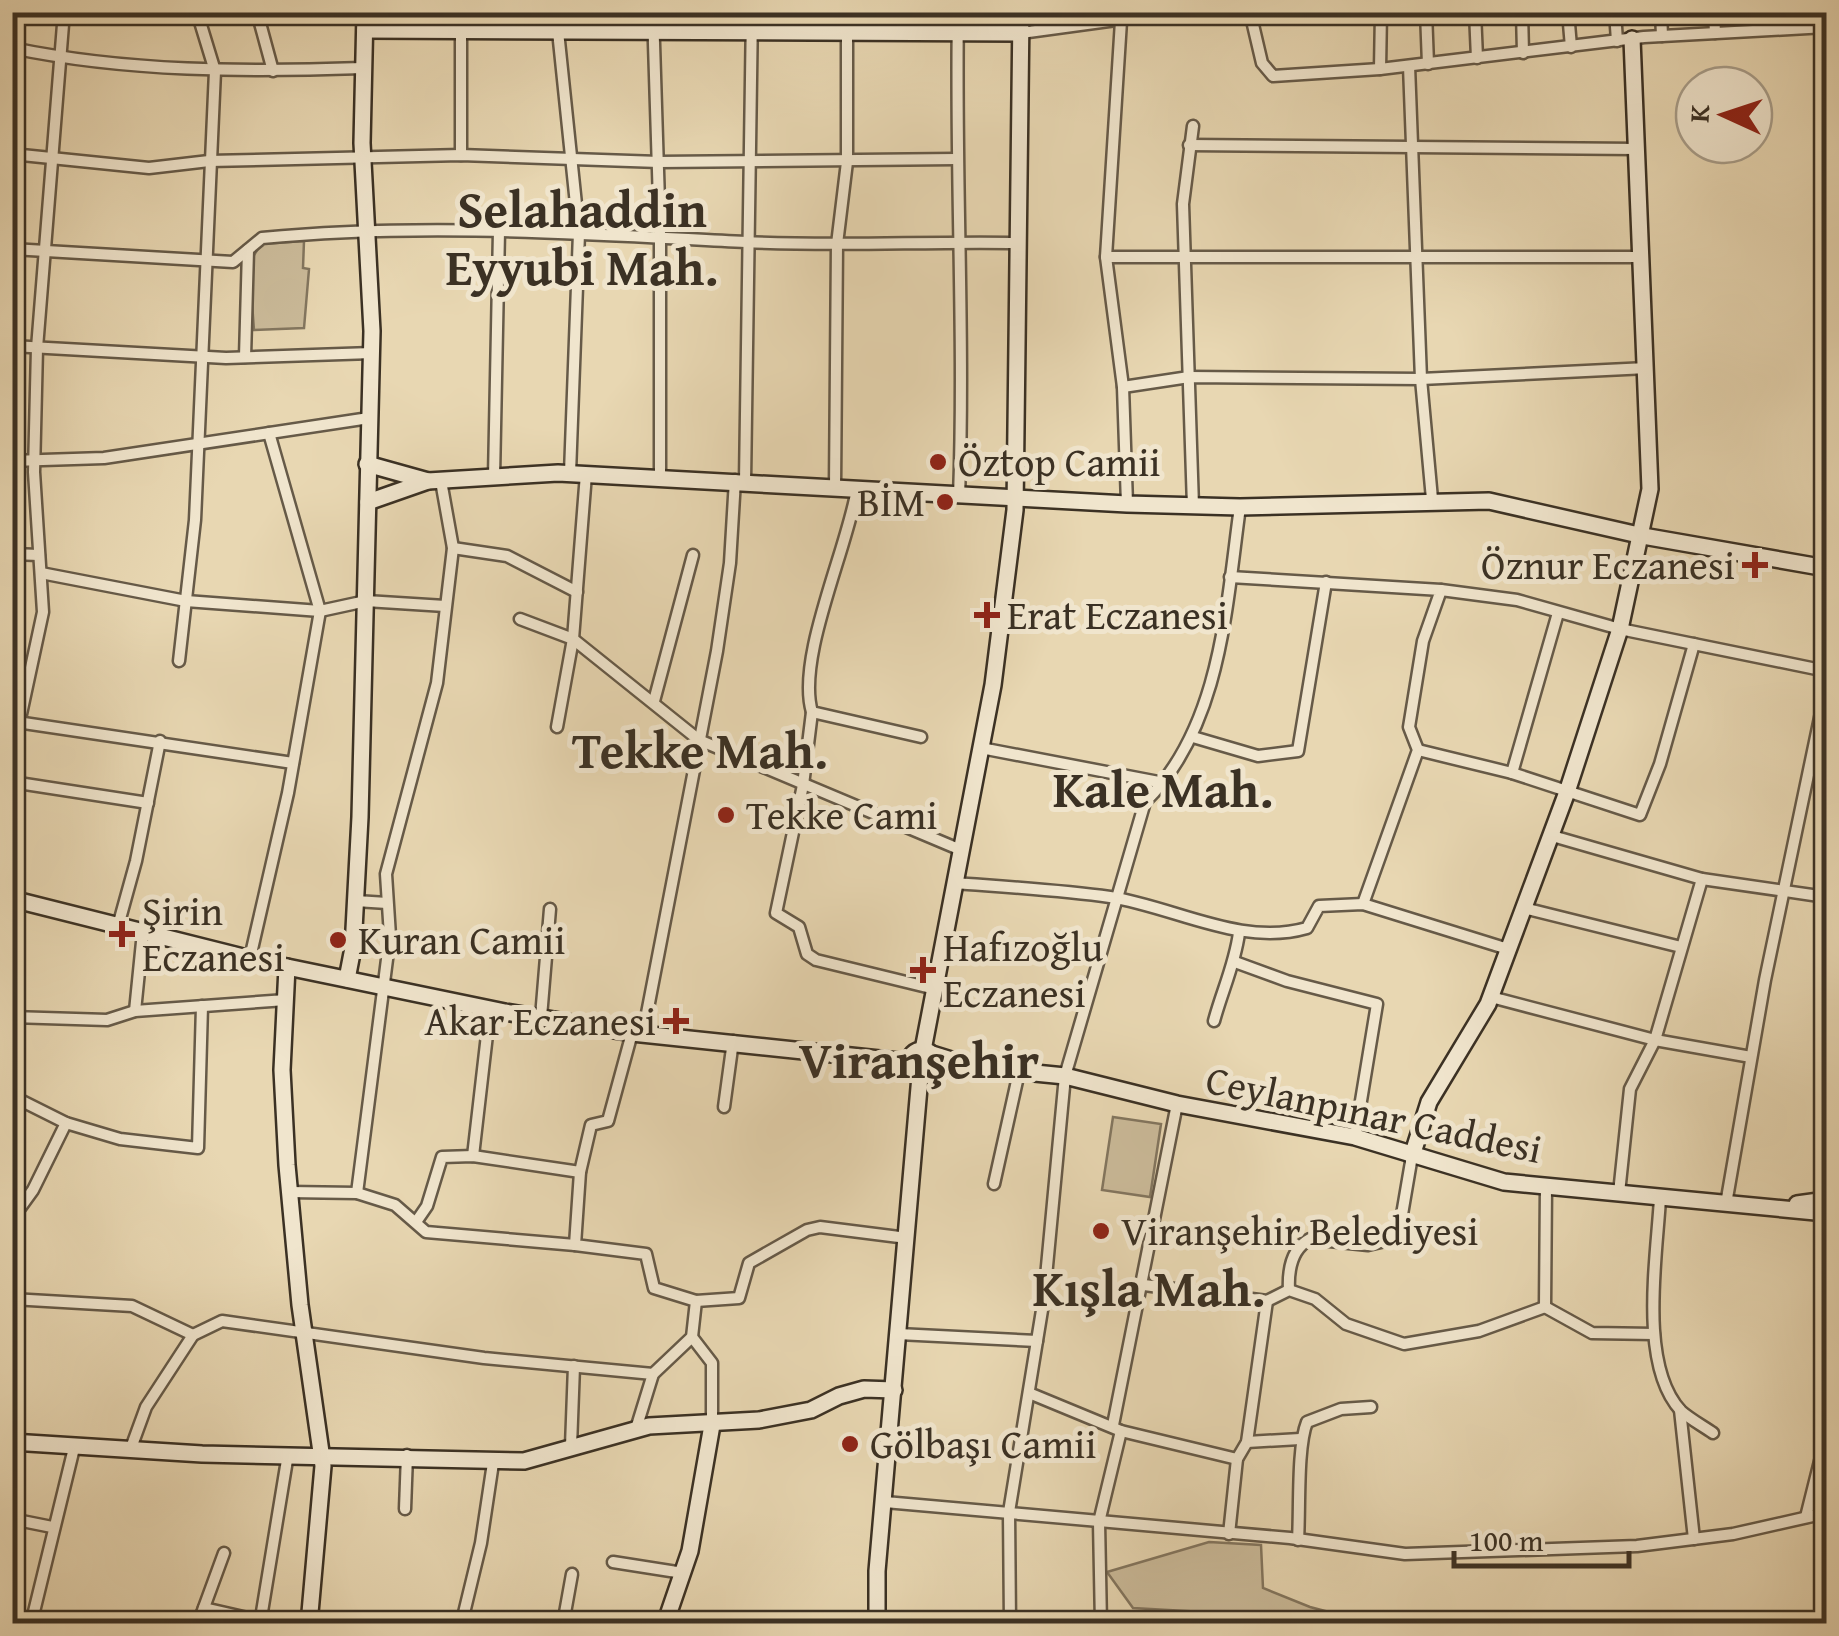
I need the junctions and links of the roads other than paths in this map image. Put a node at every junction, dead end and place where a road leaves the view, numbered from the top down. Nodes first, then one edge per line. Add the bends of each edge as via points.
1 (64, 12) edge
2 (197, 12) edge
3 (258, 12) edge
4 (365, 12) edge
5 (653, 12) edge
6 (752, 12) edge
7 (847, 12) edge
8 (958, 12) edge
9 (1021, 12) edge
10 (1175, 12) edge
11 (1250, 12) edge
12 (1381, 12) edge
13 (1426, 12) edge
14 (1475, 12) edge
15 (1522, 12) edge
16 (1568, 12) edge
17 (1615, 12) edge
18 (1661, 12) edge
19 (1714, 12) edge
20 (557, 20) edge
21 (461, 21) edge
22 (1121, 21) junction
23 (1826, 27) edge
24 (365, 30) junction
25 (1021, 32) junction
26 (654, 33) junction
27 (1715, 33) junction
28 (752, 34) junction
29 (848, 34) junction
30 (958, 35) junction
31 (1662, 36) junction
32 (1624, 40) junction
33 (1571, 46) junction
34 (12, 48) edge
35 (1523, 53) junction
36 (60, 58) junction
37 (1477, 58) junction
38 (1428, 64) junction
39 (1409, 66) junction
40 (363, 68) junction
41 (1380, 69) junction
42 (215, 71) junction
43 (273, 71) junction
44 (1193, 126) dead end
45 (1190, 144) junction
46 (1637, 149) junction
47 (1412, 150) junction
48 (12, 154) edge
49 (461, 155) junction
50 (568, 156) junction
51 (52, 157) junction
52 (956, 158) junction
53 (363, 160) junction
54 (208, 161) junction
55 (659, 162) junction
56 (748, 162) junction
57 (847, 162) junction
58 (498, 231) junction
59 (367, 232) junction
60 (579, 232) junction
61 (660, 234) junction
62 (746, 242) junction
63 (959, 242) junction
64 (1019, 243) junction
65 (837, 244) junction
66 (12, 249) edge
67 (248, 250) junction
68 (43, 251) junction
69 (1419, 254) junction
70 (1187, 256) junction
71 (1642, 257) junction
72 (1106, 258) junction
73 (204, 260) junction
74 (12, 346) edge
75 (37, 348) junction
76 (372, 353) junction
77 (202, 356) junction
78 (245, 357) junction
79 (1647, 368) junction
80 (1189, 377) junction
81 (1421, 379) junction
82 (1123, 387) junction
83 (369, 418) junction
84 (269, 433) junction
85 (199, 444) junction
86 (12, 462) edge
87 (35, 462) junction
88 (367, 464) junction
89 (578, 474) junction
90 (660, 476) junction
91 (494, 477) junction
92 (740, 480) junction
93 (434, 481) junction
94 (835, 488) junction
95 (857, 489) junction
96 (959, 497) junction
97 (1015, 498) junction
98 (1432, 499) junction
99 (368, 502) junction
100 (1126, 504) junction
101 (1193, 506) junction
102 (1240, 507) junction
103 (1643, 536) junction
104 (453, 548) junction
105 (12, 554) edge
106 (40, 555) junction
107 (693, 555) dead end
108 (1826, 568) edge
109 (40, 573) junction
110 (1230, 577) junction
111 (1326, 582) junction
112 (1441, 590) junction
113 (576, 592) junction
114 (186, 601) junction
115 (366, 601) junction
116 (445, 606) junction
117 (320, 610) junction
118 (1558, 613) junction
119 (520, 619) dead end
120 (1620, 629) junction
121 (573, 639) junction
122 (1694, 644) junction
123 (179, 661) dead end
124 (1826, 671) edge
125 (1826, 689) edge
126 (654, 701) junction
127 (812, 712) junction
128 (18, 722) junction
129 (556, 727) dead end
130 (921, 737) dead end
131 (1193, 737) junction
132 (699, 740) junction
133 (160, 741) junction
134 (981, 748) junction
135 (1418, 750) junction
136 (12, 756) edge
137 (292, 763) junction
138 (1512, 773) junction
139 (12, 782) edge
140 (1164, 783) junction
141 (803, 785) junction
142 (1567, 792) junction
143 (148, 803) junction
144 (1549, 834) junction
145 (962, 850) junction
146 (1702, 878) junction
147 (955, 883) junction
148 (1783, 894) junction
149 (1826, 897) edge
150 (1114, 898) junction
151 (12, 899) edge
152 (356, 902) junction
153 (387, 903) junction
154 (1363, 904) junction
155 (1524, 908) junction
156 (550, 909) dead end
157 (118, 926) junction
158 (143, 932) junction
159 (1239, 933) junction
160 (1681, 947) junction
161 (1508, 949) junction
162 (250, 958) junction
163 (1235, 962) junction
164 (287, 967) junction
165 (346, 979) junction
166 (384, 986) junction
167 (935, 990) junction
168 (1491, 997) junction
169 (286, 1000) junction
170 (202, 1006) junction
171 (490, 1009) junction
172 (135, 1011) junction
173 (541, 1017) junction
174 (12, 1018) edge
175 (1214, 1021) dead end
176 (638, 1034) junction
177 (1655, 1040) junction
178 (733, 1041) junction
179 (1752, 1057) junction
180 (927, 1063) junction
181 (1019, 1072) junction
182 (1065, 1076) junction
183 (12, 1096) edge
184 (1177, 1104) junction
185 (724, 1107) dead end
186 (66, 1123) junction
187 (1355, 1137) junction
188 (473, 1156) junction
189 (1412, 1156) junction
190 (580, 1172) junction
191 (994, 1184) dead end
192 (1546, 1186) junction
193 (290, 1192) junction
194 (1619, 1193) junction
195 (357, 1194) junction
196 (1660, 1198) junction
197 (1826, 1200) edge
198 (1726, 1204) junction
199 (1763, 1208) junction
200 (1826, 1214) edge
201 (12, 1220) edge
202 (416, 1222) junction
203 (908, 1238) junction
204 (575, 1245) junction
205 (1144, 1285) junction
206 (1289, 1290) junction
207 (12, 1300) edge
208 (1267, 1300) junction
209 (696, 1301) junction
210 (1545, 1307) junction
211 (898, 1334) junction
212 (1654, 1334) junction
213 (192, 1336) junction
214 (305, 1336) junction
215 (692, 1337) junction
216 (1037, 1341) junction
217 (574, 1366) junction
218 (653, 1374) junction
219 (894, 1390) junction
220 (1028, 1392) junction
221 (1371, 1407) dead end
222 (1680, 1410) junction
223 (712, 1425) junction
224 (1117, 1428) junction
225 (636, 1429) junction
226 (1713, 1433) dead end
227 (1826, 1437) edge
228 (1300, 1440) junction
229 (12, 1442) edge
230 (1246, 1442) junction
231 (75, 1444) junction
232 (571, 1446) junction
233 (131, 1448) junction
234 (288, 1454) junction
235 (322, 1454) junction
236 (407, 1455) junction
237 (1237, 1459) junction
238 (493, 1462) junction
239 (884, 1502) junction
240 (405, 1509) dead end
241 (1009, 1512) junction
242 (1826, 1512) edge
243 (1806, 1517) junction
244 (12, 1519) edge
245 (1099, 1522) junction
246 (52, 1527) junction
247 (1229, 1534) junction
248 (1694, 1539) junction
249 (1298, 1540) junction
250 (224, 1552) dead end
251 (613, 1562) dead end
252 (683, 1573) junction
253 (572, 1574) dead end
254 (204, 1608) junction
255 (464, 1613) dead end
256 (260, 1622) edge
257 (309, 1623) edge
258 (30, 1624) edge
259 (194, 1624) edge
260 (563, 1624) edge
261 (665, 1624) edge
262 (876, 1624) edge
263 (1010, 1624) edge
264 (1101, 1624) edge

1 - 36 street
2 - 42 street
3 - 43 street
4 - 24 street
5 - 26 street
6 - 28 street
7 - 29 street
8 - 30 street
9 - 25 street
10 - 22 street
11 - 41 street via 1262,63 1273,76
12 - 41 street
13 - 38 street
14 - 37 street
15 - 35 street
16 - 33 street
17 - 32 street
18 - 31 street
19 - 27 street
20 - 21 street
20 - 26 street
20 - 50 street
21 - 24 street
21 - 49 street
22 - 25 street
22 - 72 street
23 - 27 street
24 - 40 street
25 - 30 street
25 - 64 street
26 - 28 street
26 - 55 street
27 - 31 street
28 - 29 street
28 - 56 street
29 - 30 street
29 - 57 street
30 - 52 street
31 - 32 street
32 - 33 street
32 - 46 street
33 - 35 street
34 - 36 street
35 - 37 street
36 - 42 street
36 - 51 street
37 - 38 street
38 - 39 street
39 - 41 street
39 - 47 street
40 - 43 street
40 - 53 street
42 - 43 street
42 - 54 street
44 - 45 street
45 - 47 street
45 - 70 street via 1183,204
46 - 47 street
46 - 71 street
47 - 69 street
48 - 51 street
49 - 50 street
49 - 53 street
50 - 55 street
50 - 60 street
51 - 54 street via 149,168
51 - 68 street
52 - 57 street
52 - 63 street
53 - 54 street
53 - 59 street
54 - 73 street
55 - 56 street
55 - 61 street
56 - 57 street
56 - 62 street
57 - 65 street
58 - 59 street
58 - 60 street
58 - 91 street
59 - 67 street via 262,238
59 - 76 street
60 - 61 street
60 - 89 street
61 - 62 street
61 - 90 street
62 - 65 street
62 - 92 street
63 - 64 street
63 - 65 street
63 - 96 street
64 - 97 street
65 - 94 street
66 - 68 street
67 - 73 street via 233,262
67 - 78 street
68 - 73 street
68 - 75 street
69 - 70 street
69 - 71 street
69 - 81 street
70 - 72 street
70 - 80 street
71 - 79 street
72 - 82 street
73 - 77 street
74 - 75 street
75 - 77 street
75 - 87 street
76 - 78 street
76 - 83 street
77 - 78 street
77 - 85 street
79 - 81 street
79 - 103 street via 1650,490
80 - 81 street
80 - 82 street
80 - 101 street
81 - 98 street
82 - 100 street
83 - 84 street
83 - 88 street
84 - 85 street
84 - 117 street
85 - 87 street
85 - 114 street
86 - 87 street
87 - 106 street
88 - 93 street
88 - 99 street
89 - 90 street
89 - 91 street
89 - 113 street
90 - 92 street
91 - 93 street
92 - 94 street
92 - 132 street
93 - 99 street
93 - 104 street
94 - 95 street
95 - 96 street
95 - 127 street via 805,690
96 - 97 street
97 - 100 street
97 - 134 street
98 - 102 street
98 - 103 street via 1489,501
99 - 115 street
100 - 101 street
101 - 102 street
102 - 110 street
103 - 108 street
103 - 120 street
104 - 113 street via 507,556
104 - 116 street
105 - 106 street
106 - 109 street
107 - 126 street
109 - 114 street
109 - 128 street via 43,612
110 - 111 street
110 - 131 street
111 - 112 street
111 - 131 street via 1298,750 1258,756
112 - 118 street
112 - 135 street via 1409,727
113 - 121 street
114 - 117 street
114 - 123 street
115 - 116 street
115 - 117 street
115 - 152 street
116 - 153 street via 437,683 392,847
117 - 137 street
118 - 120 street
118 - 138 street
119 - 121 street
120 - 122 street
120 - 142 street
121 - 126 street
121 - 129 street
122 - 124 street
122 - 142 street via 1640,815
125 - 148 street
126 - 132 street
127 - 130 street
127 - 141 street
128 - 133 street
128 - 136 street
131 - 140 street
132 - 141 street
132 - 176 street
133 - 137 street
133 - 143 street
134 - 140 street
134 - 145 street
135 - 138 street
135 - 154 street
137 - 162 street
138 - 142 street
139 - 143 street
140 - 150 street via 1145,802
141 - 145 street
141 - 167 street via 776,913 799,926 807,954 816,960
142 - 144 street
143 - 157 street
144 - 146 street
144 - 155 street
145 - 147 street
146 - 148 street
146 - 160 street
147 - 150 street
147 - 167 street
148 - 149 street
148 - 179 street
150 - 159 street
150 - 182 street
151 - 157 street
152 - 153 street
152 - 165 street
153 - 166 street
154 - 159 street via 1320,906 1307,928 1292,932
154 - 161 street
155 - 160 street
155 - 161 street
156 - 173 street
157 - 158 street
158 - 162 street
158 - 172 street
159 - 163 street
160 - 177 street
161 - 168 street
162 - 164 street
163 - 175 street
163 - 187 street via 1377,1004
164 - 165 street
164 - 169 street
165 - 166 street
166 - 171 street
166 - 195 street
167 - 180 street
168 - 177 street
168 - 189 street via 1429,1102
169 - 170 street
169 - 193 street via 282,1070
170 - 172 street
170 - 186 street via 198,1148 120,1139
171 - 173 street
171 - 188 street
172 - 174 street via 107,1020
173 - 176 street
176 - 178 street
176 - 190 street via 608,1121 591,1125
177 - 179 street
177 - 194 street via 1630,1089
178 - 180 street via 908,1062 915,1051
178 - 185 street
179 - 198 street
180 - 181 street, Ceylanpınar Caddesi
180 - 203 street
181 - 182 street, Ceylanpınar Caddesi
181 - 191 street
182 - 184 street, Ceylanpınar Caddesi
182 - 216 street
183 - 186 street
184 - 187 street, Ceylanpınar Caddesi
184 - 205 street
186 - 201 street
187 - 189 street, Ceylanpınar Caddesi
188 - 190 street
188 - 202 street via 442,1157
189 - 192 street, Ceylanpınar Caddesi via 1504,1182
189 - 206 street via 1398,1238 1368,1245 1310,1239 1288,1270
190 - 204 street
192 - 194 street, Ceylanpınar Caddesi
192 - 210 street
193 - 195 street
193 - 214 street
194 - 196 street, Ceylanpınar Caddesi
195 - 202 street via 395,1205
196 - 198 street, Ceylanpınar Caddesi
196 - 212 street
197 - 199 street
198 - 199 street, Ceylanpınar Caddesi
199 - 200 street
202 - 204 street via 426,1232
203 - 209 street via 807,1230 749,1263 739,1298
203 - 211 street
204 - 209 street via 646,1254 654,1288
205 - 208 street
205 - 224 street
206 - 208 street
206 - 210 street via 1315,1299 1346,1324 1404,1344 1479,1331
207 - 213 street via 132,1306
208 - 230 street
209 - 215 street
210 - 212 street via 1592,1334
211 - 216 street
211 - 219 street
212 - 222 street via 1662,1376
213 - 214 street via 222,1321
213 - 233 street via 146,1406
214 - 217 street
214 - 235 street
215 - 218 street
215 - 223 street via 712,1362
216 - 220 street
217 - 218 street
217 - 232 street
218 - 225 street
219 - 223 street via 864,1389 811,1410
219 - 239 street
220 - 224 street
220 - 241 street
221 - 228 street via 1313,1418
222 - 226 street
222 - 248 street
223 - 225 street
223 - 252 street
224 - 237 street
224 - 245 street
225 - 232 street
227 - 243 street
228 - 230 street
228 - 249 street
229 - 231 street
230 - 237 street
231 - 233 street
231 - 246 street
232 - 238 street via 524,1461
233 - 234 street
234 - 235 street
234 - 256 street
235 - 236 street
235 - 257 street
236 - 238 street
236 - 240 street
237 - 247 street
238 - 255 street
239 - 241 street
239 - 262 street
241 - 245 street
241 - 263 street
242 - 243 street
243 - 248 street
244 - 246 street
245 - 247 street
245 - 264 street
246 - 258 street
247 - 249 street
248 - 249 street via 1405,1554
250 - 254 street
251 - 252 street
252 - 261 street
253 - 260 street
254 - 256 street
254 - 259 street
256 - 257 street

